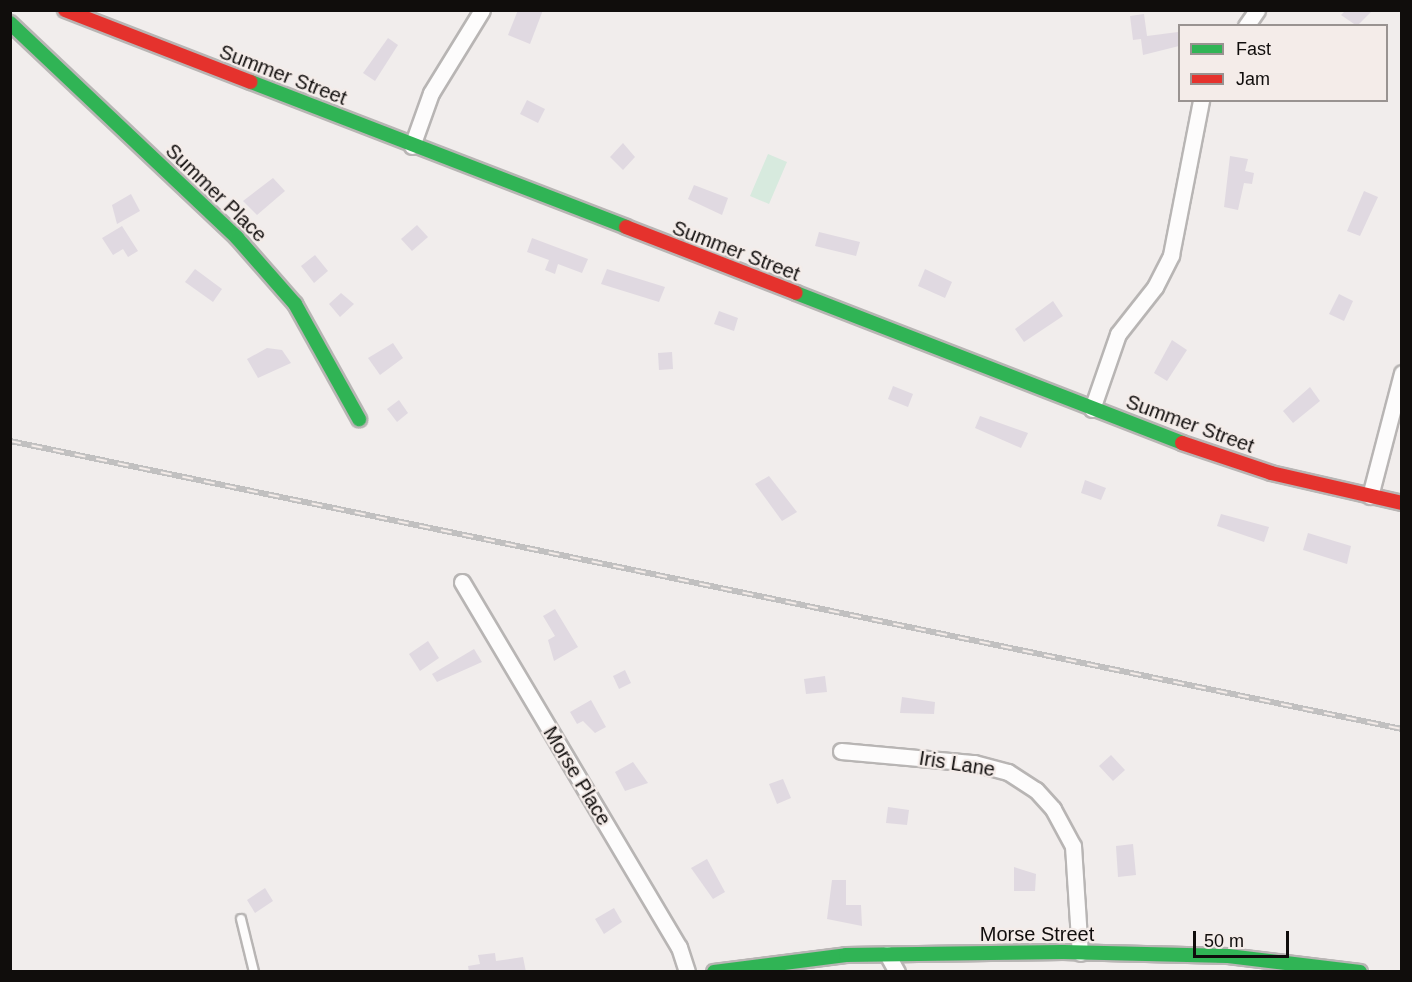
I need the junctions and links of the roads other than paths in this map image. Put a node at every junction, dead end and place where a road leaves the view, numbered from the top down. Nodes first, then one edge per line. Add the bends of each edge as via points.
1 (65, 10) edge
2 (482, 10) edge
3 (1257, 10) edge
4 (10, 23) edge
5 (1247, 24) edge
6 (1202, 102) edge
7 (412, 146) junction
8 (1401, 373) edge
9 (1092, 409) junction
10 (359, 419) dead end
11 (1370, 496) junction
12 (1401, 503) edge
13 (462, 582) dead end
14 (841, 751) dead end
15 (241, 919) dead end
16 (1080, 953) junction
17 (887, 954) junction
18 (768, 967) edge
19 (254, 972) edge
20 (687, 972) edge
21 (714, 972) edge
22 (897, 972) edge
23 (1360, 972) edge

1 - 7 main road, Summer Street
2 - 7 street via 431,93
3 - 5 street
4 - 10 main road, Summer Place via 237,238 288,295
6 - 9 street via 1171,255 1155,286 1118,334
7 - 9 main road, Summer Street
8 - 11 street
9 - 11 main road, Summer Street via 1243,464
11 - 12 main road, Summer Street
13 - 20 street, Morse Place via 679,947
14 - 16 street, Iris Lane via 974,764 1008,772 1036,790 1053,809 1073,846
15 - 19 lane
16 - 17 main road, Morse Street
16 - 23 main road, Morse Street via 1228,956
17 - 18 main road, Morse Street
17 - 22 street
18 - 21 main road, Morse Street

